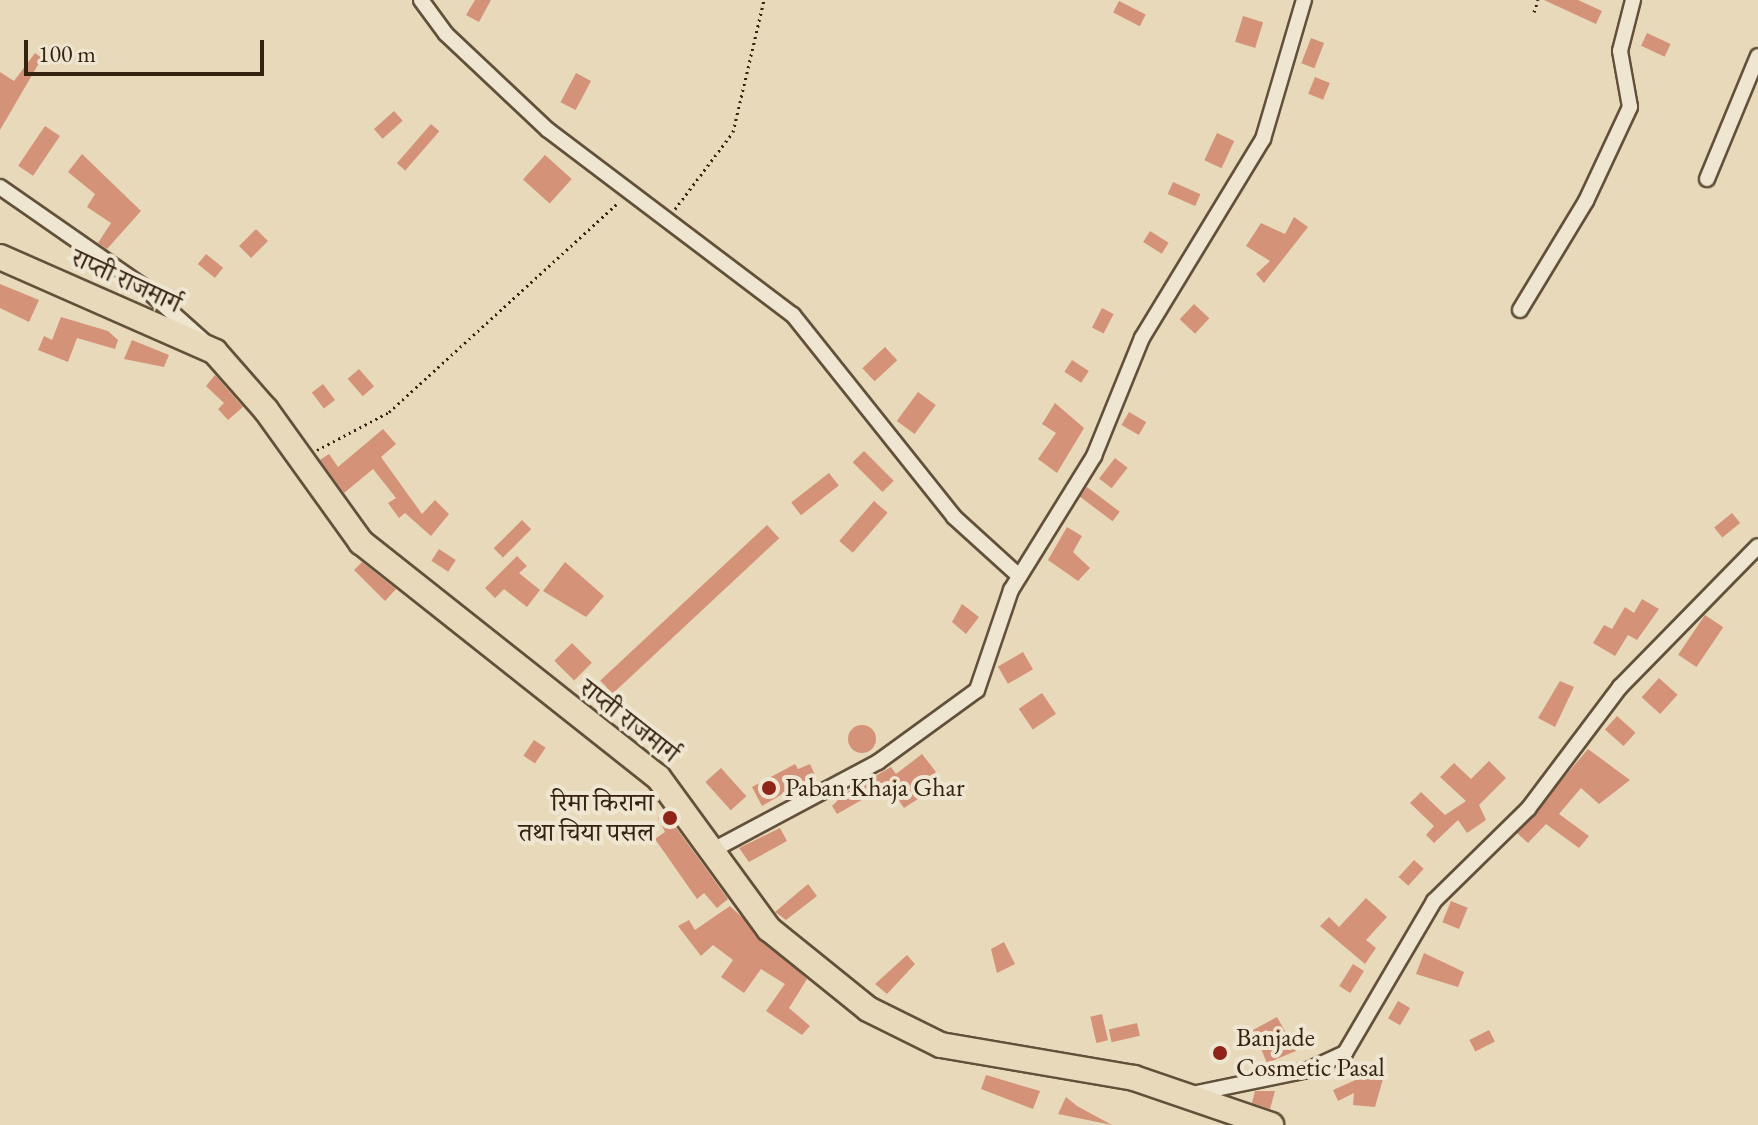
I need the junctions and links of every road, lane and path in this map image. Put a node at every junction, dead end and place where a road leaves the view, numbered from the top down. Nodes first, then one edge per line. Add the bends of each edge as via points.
1 (421, 0) edge
2 (764, 0) edge
3 (1304, 0) edge
4 (1538, 0) edge
5 (1633, 0) edge
6 (1534, 12) dead end
7 (1758, 56) edge
8 (1707, 179) dead end
9 (0, 187) edge
10 (632, 189) junction
11 (666, 217) junction
12 (0, 257) edge
13 (1520, 310) dead end
14 (215, 352) junction
15 (299, 459) junction
16 (1758, 546) edge
17 (1019, 576) junction
18 (715, 849) junction
19 (1183, 1096) junction
20 (1271, 1125) edge

1 - 10 street via 446,34 548,130
2 - 11 path via 733,132
3 - 17 street via 1263,139 1142,338 1094,456
4 - 6 path
5 - 13 street via 1620,51 1630,107 1586,201
7 - 8 street
9 - 14 street via 141,285
10 - 11 street
10 - 15 path via 527,294 446,353 389,412
11 - 17 street via 802,324 954,517
12 - 14 main road, राप्ती राजमार्ग
14 - 15 main road, राप्ती राजमार्ग
15 - 18 main road, राप्ती राजमार्ग via 337,515 393,573 658,777
16 - 19 street via 1620,687 1528,809 1434,901 1345,1053 1308,1070
17 - 18 street via 977,690 878,762
18 - 19 main road, राप्ती राजमार्ग via 769,929 897,1028 941,1045 1134,1078
19 - 20 main road, राप्ती राजमार्ग

